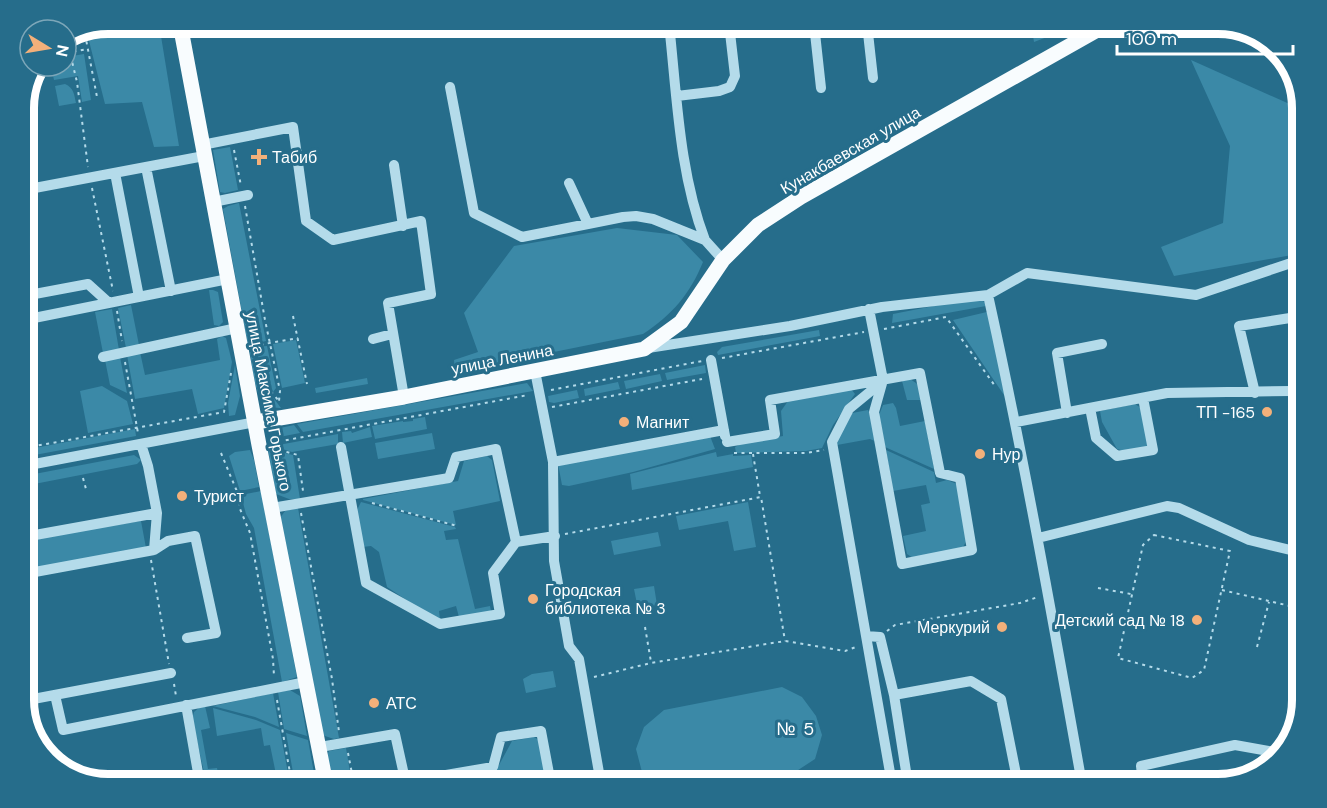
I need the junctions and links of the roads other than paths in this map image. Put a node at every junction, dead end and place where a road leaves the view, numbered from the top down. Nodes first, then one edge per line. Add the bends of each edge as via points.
1 (182, 34) edge
2 (670, 34) edge
3 (730, 34) edge
4 (815, 34) edge
5 (868, 34) edge
6 (1090, 34) edge
7 (873, 78) dead end
8 (450, 87) dead end
9 (821, 88) dead end
10 (677, 96) junction
11 (202, 151) junction
12 (394, 165) dead end
13 (146, 167) junction
14 (115, 173) junction
15 (312, 174) dead end
16 (300, 177) junction
17 (569, 183) dead end
18 (35, 188) edge
19 (245, 196) road end
20 (213, 202) junction
21 (588, 224) junction
22 (403, 226) junction
23 (705, 240) junction
24 (723, 260) junction
25 (1292, 263) edge
26 (228, 279) junction
27 (171, 291) junction
28 (35, 294) edge
29 (988, 295) junction
30 (139, 297) junction
31 (112, 302) junction
32 (869, 309) junction
33 (35, 318) edge
34 (1292, 318) edge
35 (237, 328) junction
36 (392, 334) junction
37 (373, 339) dead end
38 (1102, 344) dead end
39 (644, 349) junction
40 (103, 357) dead end
41 (711, 360) road end
42 (534, 371) junction
43 (883, 380) junction
44 (1291, 391) dead end
45 (1255, 393) junction
46 (404, 397) junction
47 (1143, 398) junction
48 (1090, 408) junction
49 (1067, 413) junction
50 (256, 422) junction
51 (1016, 422) junction
52 (724, 430) junction
53 (141, 444) junction
54 (341, 447) dead end
55 (553, 462) junction
56 (35, 464) edge
57 (355, 494) junction
58 (272, 508) junction
59 (157, 513) junction
60 (35, 535) edge
61 (555, 536) junction
62 (1038, 538) junction
63 (516, 542) junction
64 (154, 550) junction
65 (1292, 550) edge
66 (35, 572) edge
67 (187, 638) dead end
68 (866, 639) junction
69 (171, 673) dead end
70 (306, 682) junction
71 (55, 694) junction
72 (894, 695) junction
73 (35, 701) edge
74 (186, 705) junction
75 (320, 747) junction
76 (1271, 751) edge
77 (198, 774) edge
78 (324, 774) edge
79 (403, 774) edge
80 (455, 774) edge
81 (549, 774) edge
82 (599, 774) edge
83 (890, 774) edge
84 (906, 774) edge
85 (1016, 774) edge
86 (1080, 774) edge
87 (1142, 774) edge

1 - 11 main road, улица Максима Горького
2 - 10 street
3 - 10 street via 735,76 730,87
4 - 9 street
5 - 7 street
6 - 24 main road, Кунакбаевская улица via 801,197 758,225
8 - 21 street via 474,213 522,237
10 - 23 street via 687,176
11 - 13 street
11 - 16 street via 232,139 293,127
11 - 20 main road, улица Максима Горького
12 - 22 street
13 - 14 street
13 - 27 street
14 - 18 street
14 - 30 street
15 - 16 street
16 - 22 street via 306,221 333,240
17 - 21 street
19 - 20 street
20 - 26 main road, улица Максима Горького
21 - 23 street via 645,217
22 - 36 street via 421,221 431,294 388,303
23 - 24 street
24 - 39 main road, Кунакбаевская улица via 681,322
25 - 29 street via 1196,295 1027,273
26 - 27 street
26 - 35 main road, улица Максима Горького
27 - 30 street
28 - 31 street via 88,284
29 - 32 street, улица Ленина
29 - 51 street
30 - 31 street
31 - 33 street
32 - 39 street, улица Ленина
32 - 43 street
34 - 45 street via 1239,326
35 - 40 street
35 - 50 main road, улица Максима Горького
36 - 37 street
36 - 46 street
38 - 49 street via 1058,353
39 - 42 main road, улица Ленина via 628,357
41 - 52 street
42 - 46 main road, улица Ленина
42 - 55 street
43 - 43 street via 874,412 902,564 972,550 960,478 940,473 920,373
43 - 52 street via 770,400 775,434 729,447
43 - 68 street via 849,409 832,442
44 - 45 street
45 - 47 street via 1167,393
46 - 50 main road, улица Ленина
47 - 48 street
47 - 48 street via 1153,450 1117,456 1096,438
48 - 49 street
49 - 51 street
50 - 53 street, улица Ленина
50 - 58 main road, улица Максима Горького
51 - 62 street
52 - 55 street
53 - 56 street, улица Ленина
53 - 59 street
54 - 57 street
55 - 61 street
57 - 58 street
57 - 63 street via 449,477 456,457 496,449
57 - 63 street via 366,583 440,624 500,614 493,573
58 - 70 main road, улица Максима Горького
59 - 60 street
59 - 64 street
61 - 63 street
61 - 82 street via 554,561 570,646 579,659
62 - 65 street via 1167,506 1249,540
62 - 86 street
64 - 66 street
64 - 67 street via 168,541 195,536 216,633
68 - 72 street via 880,637
68 - 83 street
69 - 71 street
70 - 74 street
70 - 75 main road, улица Максима Горького
71 - 73 street
71 - 74 street via 63,730
72 - 84 street
72 - 85 street via 971,681 1001,699
74 - 77 street
75 - 78 main road, улица Максима Горького
75 - 79 street via 395,734
76 - 87 street via 1235,745 1141,766
80 - 81 street via 494,767 501,737 541,731

